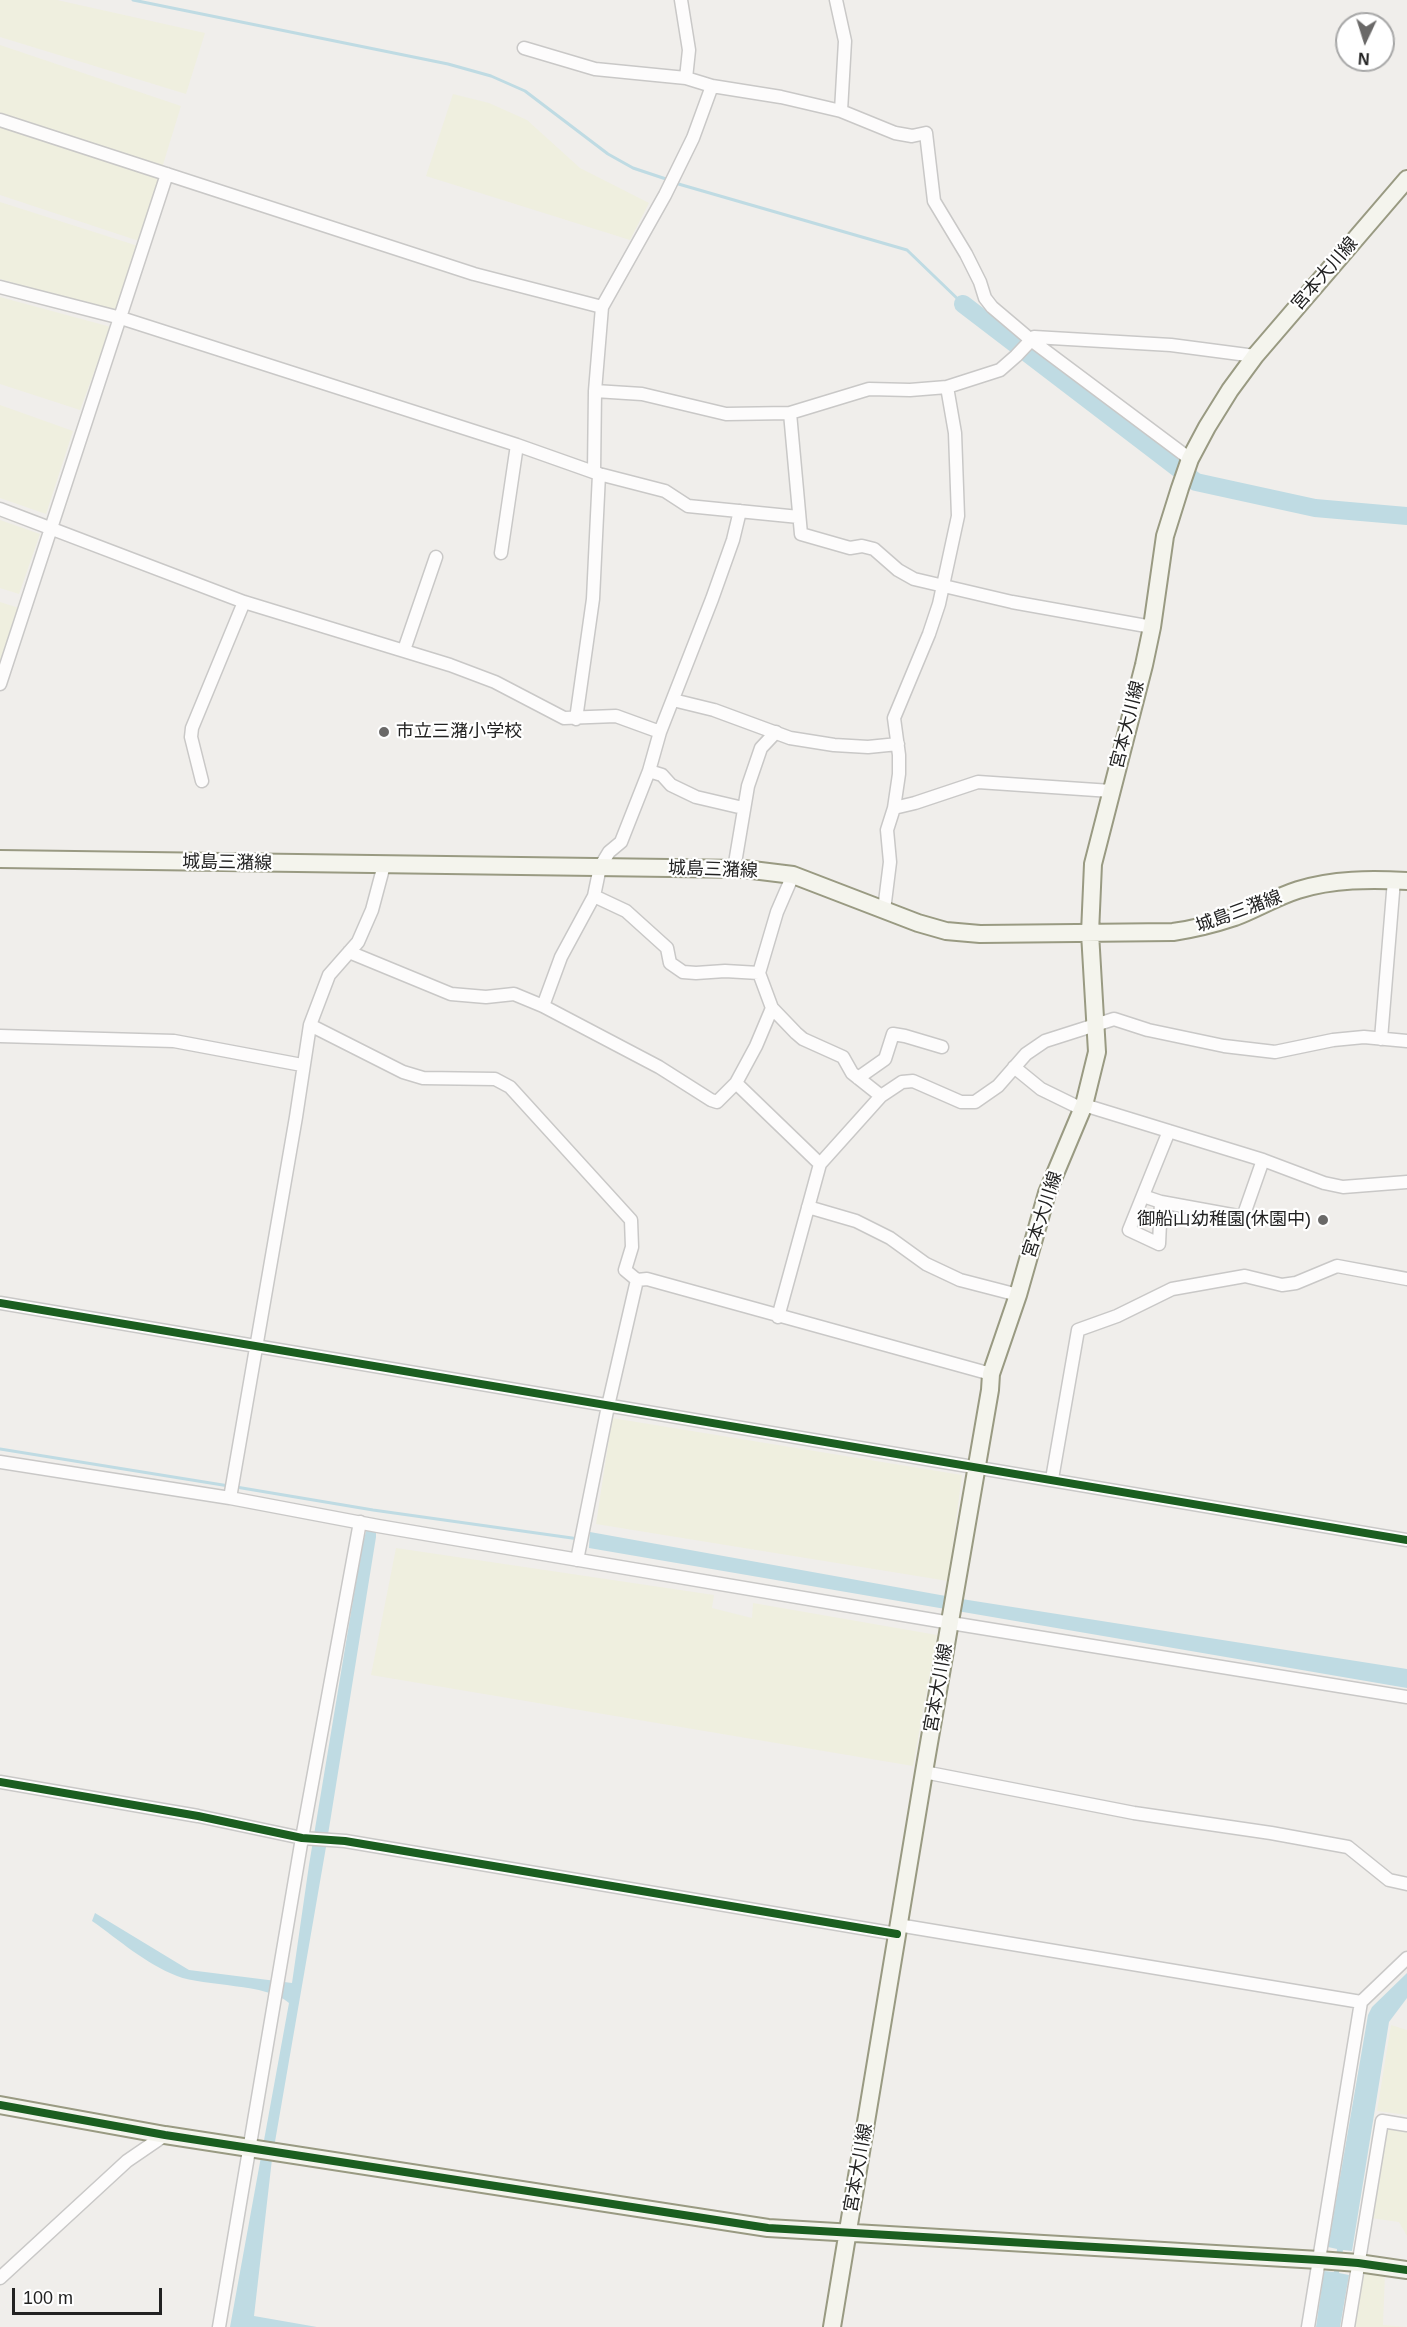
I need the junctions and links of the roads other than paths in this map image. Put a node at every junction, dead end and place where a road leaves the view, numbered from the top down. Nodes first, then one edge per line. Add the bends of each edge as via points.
1 (681, 0) edge
2 (836, 0) edge
3 (524, 48) dead end
4 (686, 78) junction
5 (711, 86) junction
6 (841, 111) junction
7 (0, 120) edge
8 (167, 174) junction
9 (1407, 179) edge
10 (0, 287) edge
11 (602, 307) junction
12 (121, 318) junction
13 (1031, 340) junction
14 (1255, 356) junction
15 (947, 387) junction
16 (595, 391) junction
17 (789, 413) junction
18 (517, 445) junction
19 (1189, 463) junction
20 (597, 473) junction
21 (0, 509) edge
22 (740, 511) junction
23 (799, 517) junction
24 (51, 528) junction
25 (501, 554) dead end
26 (436, 557) dead end
27 (942, 586) junction
28 (243, 602) junction
29 (1152, 627) junction
30 (404, 650) junction
31 (1, 680) edge
32 (673, 700) junction
33 (576, 719) junction
34 (660, 732) junction
35 (776, 732) junction
36 (898, 744) junction
37 (649, 771) junction
38 (202, 781) dead end
39 (1111, 791) junction
40 (743, 808) junction
41 (894, 808) junction
42 (0, 859) edge
43 (384, 865) junction
44 (600, 867) junction
45 (734, 869) junction
46 (793, 875) junction
47 (1401, 880) edge
48 (594, 896) junction
49 (884, 910) junction
50 (1090, 933) junction
51 (349, 952) junction
52 (759, 973) junction
53 (543, 1006) junction
54 (772, 1008) junction
55 (1095, 1024) junction
56 (310, 1025) junction
57 (0, 1036) edge
58 (1381, 1039) junction
59 (1407, 1041) edge
60 (942, 1047) dead end
61 (302, 1065) junction
62 (1014, 1067) junction
63 (858, 1078) junction
64 (736, 1083) junction
65 (881, 1096) junction
66 (1083, 1107) junction
67 (1168, 1131) junction
68 (1263, 1160) junction
69 (820, 1164) junction
70 (1407, 1182) edge
71 (1143, 1196) junction
72 (1161, 1202) junction
73 (808, 1207) junction
74 (1407, 1279) edge
75 (637, 1280) junction
76 (1018, 1295) junction
77 (0, 1303) edge
78 (778, 1317) junction
79 (256, 1347) junction
80 (991, 1374) junction
81 (608, 1406) junction
82 (0, 1462) edge
83 (976, 1468) junction
84 (1052, 1479) junction
85 (230, 1498) junction
86 (368, 1524) junction
87 (1407, 1539) edge
88 (578, 1560) junction
89 (951, 1619) junction
90 (1407, 1697) edge
91 (924, 1772) junction
92 (0, 1782) edge
93 (306, 1838) junction
94 (1407, 1884) edge
95 (898, 1929) junction
96 (1407, 1958) edge
97 (1361, 2002) junction
98 (0, 2105) edge
99 (1407, 2125) edge
100 (165, 2135) junction
101 (250, 2146) junction
102 (847, 2232) junction
103 (1338, 2262) junction
104 (1407, 2271) edge
105 (0, 2278) edge
106 (219, 2327) edge
107 (832, 2327) edge
108 (1308, 2327) edge
109 (1348, 2327) edge

1 - 4 street via 689,50
2 - 6 street via 845,41
3 - 4 street via 595,69
4 - 5 street
5 - 6 street
5 - 11 street via 674,177
6 - 13 street via 895,133 926,133 934,201 980,282 985,298
7 - 8 street
8 - 11 street via 474,274
8 - 12 street
9 - 14 main road, 宮本大川線
10 - 12 street
11 - 16 street
12 - 18 street
12 - 24 street
13 - 14 street via 1034,337 1172,345
13 - 15 street via 1000,370
13 - 19 street
14 - 19 main road, 宮本大川線 via 1230,390
15 - 17 street via 869,389
15 - 27 street via 955,433 958,516
16 - 17 street via 642,394 726,414
16 - 20 street
17 - 23 street
18 - 20 street
18 - 25 street
19 - 29 main road, 宮本大川線 via 1165,536
20 - 22 street via 665,491 688,506
20 - 33 street via 592,600
21 - 24 street
22 - 23 street
22 - 32 street via 733,540
23 - 27 street via 801,534 850,548 874,549 914,579
24 - 28 street
24 - 31 street
26 - 30 street
27 - 29 street
27 - 36 street via 929,633 894,718
28 - 30 street
28 - 38 street via 192,728
29 - 39 main road, 宮本大川線
30 - 33 street via 495,682 564,718
32 - 34 street
32 - 35 street
33 - 34 street via 616,716
34 - 37 street
35 - 36 street via 834,745
35 - 40 street via 755,763
36 - 41 street
37 - 40 street via 696,797
37 - 44 street via 621,842
39 - 41 street via 978,782
39 - 50 main road, 宮本大川線 via 1093,864
40 - 45 street
41 - 49 street via 887,830 890,862
42 - 43 main road, 城島三潴線
43 - 44 main road, 城島三潴線
43 - 51 street via 372,910 358,942
44 - 45 main road, 城島三潴線
44 - 48 street
45 - 46 main road, 城島三潴線
46 - 49 main road, 城島三潴線
46 - 52 street
47 - 50 main road, 城島三潴線 via 1330,882 1298,890 1201,928
47 - 58 street
48 - 52 street via 626,911 667,948 670,963 683,972
48 - 53 street via 561,957
49 - 50 main road, 城島三潴線 via 946,930 980,934
50 - 55 main road, 宮本大川線
51 - 53 street via 451,994 514,994
51 - 56 street via 329,975
52 - 54 street
53 - 64 street via 659,1067 711,1100 717,1102
54 - 63 street via 803,1039 843,1057
54 - 64 street
55 - 58 street via 1114,1019 1224,1046 1275,1052 1333,1040
55 - 62 street via 1045,1041
55 - 66 main road, 宮本大川線 via 1097,1052
56 - 61 street
56 - 75 street via 403,1072 423,1077 495,1079 510,1088 631,1220 632,1247 625,1270
57 - 61 street via 174,1041
58 - 59 street
60 - 63 street via 893,1034 885,1059
61 - 79 street
62 - 65 street via 998,1086 975,1102 961,1102 913,1081 902,1082
62 - 66 street via 1041,1089
63 - 65 street
64 - 69 street
65 - 69 street
66 - 67 street
66 - 76 main road, 宮本大川線 via 1047,1194
67 - 68 street
67 - 71 street
68 - 70 street via 1343,1187
68 - 72 street via 1243,1216
69 - 73 street
71 - 72 street
71 - 72 street via 1129,1230 1159,1244
73 - 76 street via 856,1221 960,1280
73 - 78 street
74 - 84 street via 1337,1266 1282,1285 1245,1276 1172,1289 1118,1316 1078,1330
75 - 78 street
75 - 81 street
76 - 80 main road, 宮本大川線
77 - 79 street
78 - 80 street
79 - 81 street
79 - 85 street
80 - 83 main road, 宮本大川線
81 - 83 street
81 - 88 street
82 - 85 street
83 - 84 street
83 - 89 main road, 宮本大川線
84 - 87 street
85 - 86 street
86 - 88 street
86 - 93 street
88 - 89 street
89 - 90 street
89 - 91 main road, 宮本大川線
91 - 94 street via 1134,1813 1348,1847 1389,1880
91 - 95 main road, 宮本大川線
92 - 93 street
93 - 95 street
93 - 101 street
95 - 97 street
95 - 102 main road, 宮本大川線
96 - 97 street
97 - 103 street
98 - 100 main road
99 - 103 street via 1382,2121
100 - 101 main road
100 - 105 street via 127,2162
101 - 102 main road via 728,2223
101 - 106 street
102 - 103 main road
102 - 107 main road, 宮本大川線
103 - 104 main road
103 - 108 street
103 - 109 street

